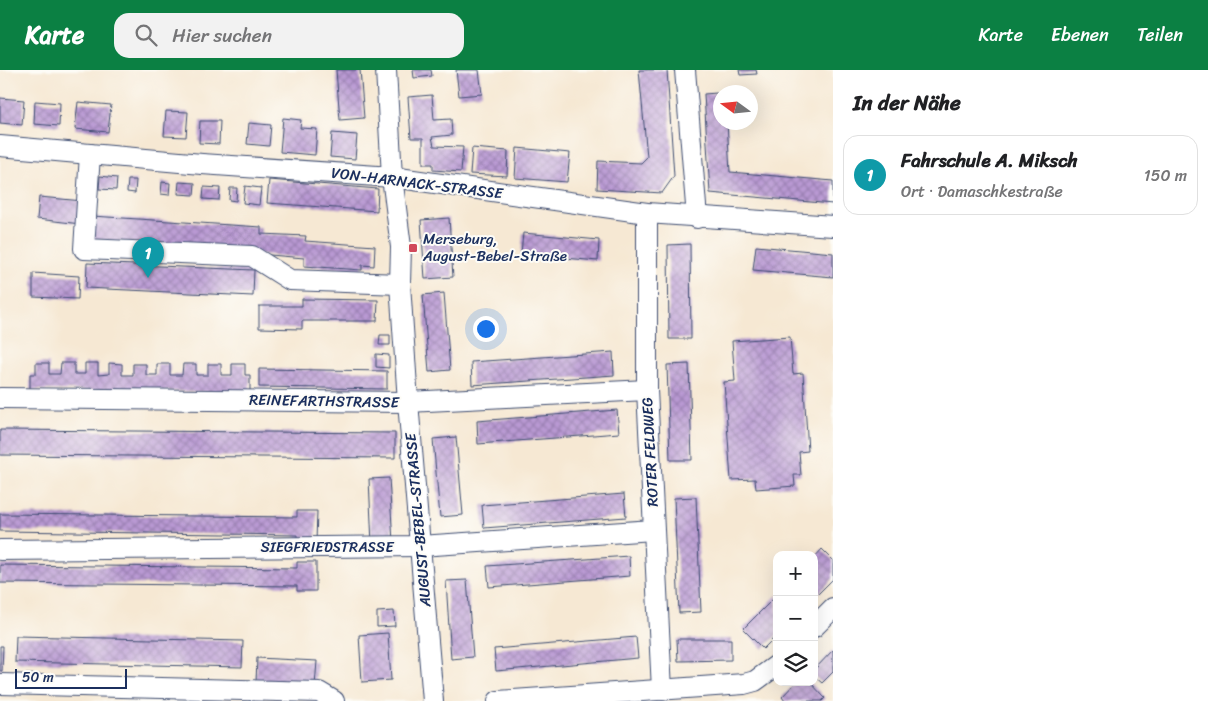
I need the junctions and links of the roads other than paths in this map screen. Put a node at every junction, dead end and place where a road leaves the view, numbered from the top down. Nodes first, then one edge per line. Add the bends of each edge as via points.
1 (386, 70) edge
2 (685, 70) edge
3 (0, 146) edge
4 (90, 154) junction
5 (392, 177) junction
6 (647, 213) junction
7 (697, 218) junction
8 (833, 226) edge
9 (400, 284) junction
10 (647, 390) junction
11 (0, 398) edge
12 (408, 402) junction
13 (653, 530) junction
14 (420, 546) junction
15 (0, 550) edge
16 (833, 608) edge
17 (818, 623) edge
18 (773, 667) edge
19 (0, 684) edge
20 (662, 690) junction
21 (730, 693) edge
22 (334, 701) edge
23 (433, 701) edge
24 (498, 701) edge

1 - 5 street, AUGUST-BEBEL-STRASSE
2 - 7 street
3 - 4 street, VON-HARNACK-STRASSE
4 - 5 street, VON-HARNACK-STRASSE
4 - 9 street via 84,249 252,256 290,280
5 - 6 street, VON-HARNACK-STRASSE
5 - 9 street, AUGUST-BEBEL-STRASSE via 401,247
6 - 7 street, VON-HARNACK-STRASSE
6 - 10 street, ROTER FELDWEG
7 - 8 street, VON-HARNACK-STRASSE
9 - 12 street, AUGUST-BEBEL-STRASSE
10 - 12 street, REINEFARTHSTRASSE
10 - 13 street, ROTER FELDWEG
11 - 12 street, REINEFARTHSTRASSE
12 - 14 street, AUGUST-BEBEL-STRASSE
13 - 14 street, SIEGFRIEDSTRASSE
13 - 20 street, ROTER FELDWEG
14 - 15 street, SIEGFRIEDSTRASSE
14 - 23 street, AUGUST-BEBEL-STRASSE
16 - 17 street
18 - 21 street
19 - 22 street via 319,692
20 - 21 street
20 - 24 street

